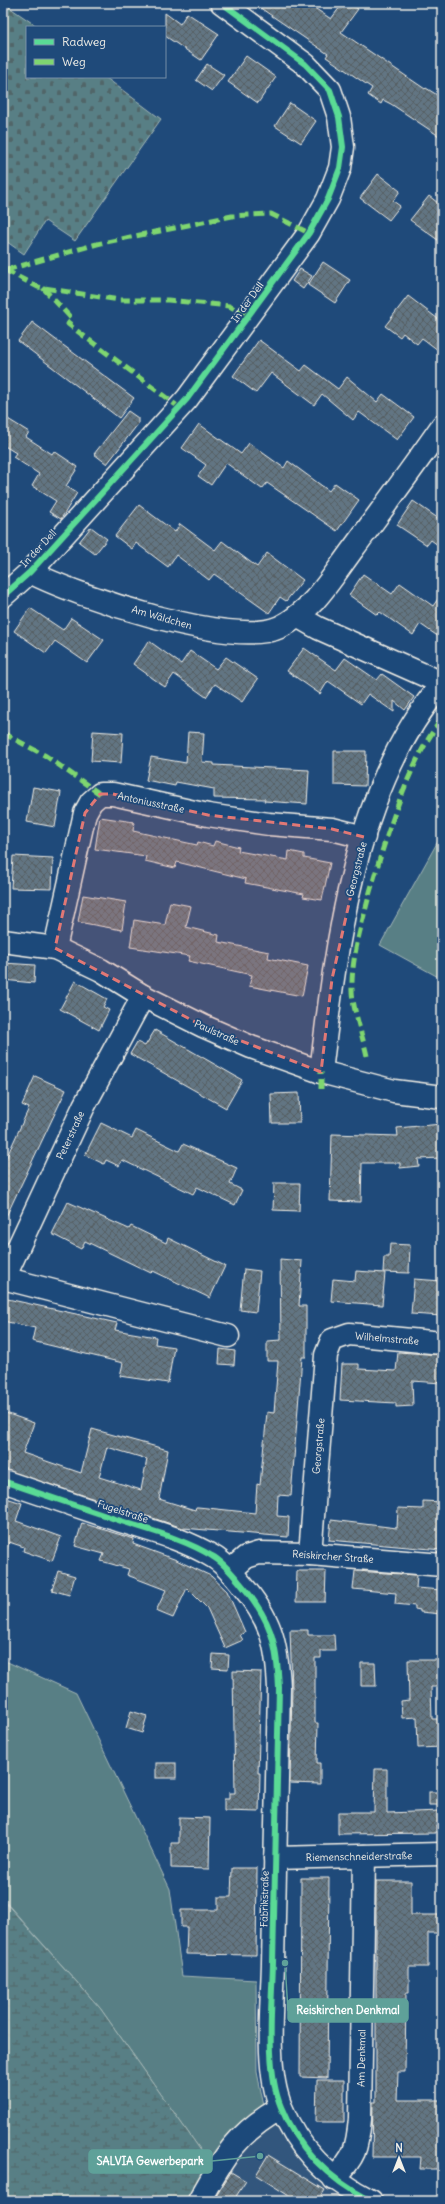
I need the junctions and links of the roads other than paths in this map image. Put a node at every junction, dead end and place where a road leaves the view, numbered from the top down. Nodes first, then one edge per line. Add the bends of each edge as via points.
1 (222, 3) edge
2 (442, 426) edge
3 (30, 572) junction
4 (3, 596) edge
5 (297, 616) junction
6 (442, 683) edge
7 (364, 837) junction
8 (3, 941) edge
9 (55, 948) junction
10 (143, 996) junction
11 (321, 1072) junction
12 (442, 1097) edge
13 (4, 1278) edge
14 (228, 1336) dead end
15 (332, 1340) joint
16 (442, 1342) edge
17 (3, 1481) edge
18 (310, 1554) junction
19 (442, 1565) edge
20 (230, 1571) junction
21 (442, 1854) edge
22 (364, 1856) junction
23 (275, 1858) junction
24 (281, 2108) junction
25 (334, 2179) junction
26 (199, 2201) edge
27 (371, 2201) edge

1 - 3 street, In der Dell via 305,64 330,90 339,117 343,147 340,168 328,199 309,233 187,399
2 - 5 street, Am Wäldchen via 336,574 316,599
3 - 4 street, In der Dell
3 - 5 street, Am Wäldchen via 86,596 225,633 259,633 279,628
5 - 6 street via 318,628
6 - 7 street, Georgstraße via 415,719 397,751 376,796
7 - 9 street, Antoniusstraße via 332,829 269,824 208,815 113,794 100,794 90,802 85,813
7 - 11 street, Georgstraße via 332,979
8 - 9 street, Paulstraße
9 - 10 street, Paulstraße via 100,970
10 - 11 street, Paulstraße via 251,1047
10 - 13 street, Peterstraße via 84,1106
11 - 12 street, Paulstraße via 394,1091
13 - 14 street, Peterstraße
15 - 16 street, Wilhelmstraße via 348,1334
15 - 18 street, Georgstraße via 326,1355
17 - 20 street, Fugelstraße via 192,1546 213,1556
18 - 19 street, Reiskircher Straße
18 - 20 street, Reiskircher Straße via 259,1553 246,1558
20 - 23 street, Fabrikstraße via 268,1623 277,1656 279,1688
21 - 22 street, Riemenschneiderstraße
22 - 23 street, Riemenschneiderstraße
22 - 25 street, Am Denkmal via 360,2119 357,2146 350,2162
23 - 24 street, Fabrikstraße via 272,2059 275,2090
24 - 25 street, Fabrikstraße via 295,2136 313,2160
24 - 26 street via 260,2119 241,2136 222,2160
25 - 27 street, Fabrikstraße

